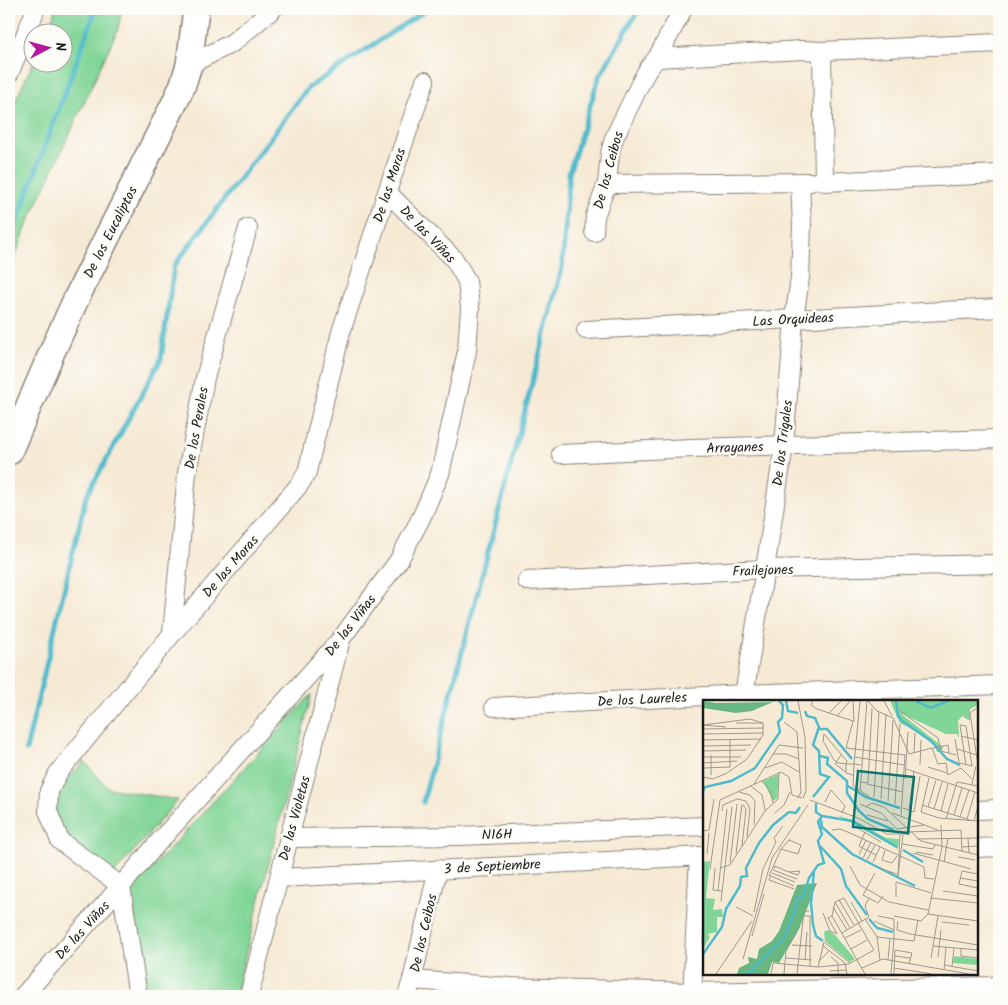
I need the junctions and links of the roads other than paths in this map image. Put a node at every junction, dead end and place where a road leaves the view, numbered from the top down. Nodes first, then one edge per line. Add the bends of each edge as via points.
1 (196, 9) edge
2 (273, 9) edge
3 (683, 9) edge
4 (34, 14) dead end
5 (999, 43) edge
6 (822, 51) junction
7 (657, 58) junction
8 (189, 65) junction
9 (9, 74) edge
10 (424, 81) dead end
11 (999, 174) edge
12 (800, 182) junction
13 (824, 182) junction
14 (607, 184) junction
15 (387, 192) junction
16 (248, 228) dead end
17 (594, 232) dead end
18 (999, 308) edge
19 (794, 320) junction
20 (586, 330) dead end
21 (999, 439) edge
22 (784, 445) junction
23 (9, 452) edge
24 (561, 454) dead end
25 (999, 564) edge
26 (765, 569) junction
27 (527, 581) dead end
28 (172, 634) junction
29 (341, 639) junction
30 (999, 685) edge
31 (743, 697) edge
32 (494, 707) dead end
33 (999, 809) edge
34 (978, 810) edge
35 (703, 826) edge
36 (289, 838) junction
37 (999, 847) edge
38 (978, 848) edge
39 (701, 856) edge
40 (438, 869) junction
41 (279, 878) junction
42 (121, 886) junction
43 (999, 986) edge
44 (409, 988) edge
45 (692, 994) edge
46 (23, 996) edge
47 (138, 996) edge
48 (249, 996) edge

1 - 8 street, De los Eucaliptos
2 - 8 street via 232,43
3 - 7 street, De los Ceibos
4 - 9 street
5 - 6 street
6 - 7 street
6 - 13 street
7 - 14 street, De los Ceibos via 641,82 614,138
8 - 23 street, De los Eucaliptos via 176,100 76,299
10 - 15 street, De las Moras
11 - 13 street
12 - 13 street
12 - 14 street
12 - 19 street, De los Trigales via 800,278
14 - 17 street, De los Ceibos via 595,216
15 - 28 street, De las Moras via 341,332 307,472
15 - 29 street, De las Viñas via 454,259 467,281 470,308 467,351 440,474 422,516 399,560
16 - 28 street, De los Perales via 205,378 188,473
18 - 19 street, Las Orquideas
19 - 20 street, Las Orquideas
19 - 22 street, De los Trigales
21 - 22 street, Arrayanes
22 - 24 street, Arrayanes
22 - 26 street, De los Trigales
25 - 26 street, Frailejones
26 - 27 street, Frailejones
26 - 31 street, De los Trigales
28 - 42 street, De las Moras via 58,774 49,791 48,811 60,841
29 - 36 street, De las Violetas
29 - 42 street, De las Viñas
30 - 31 street, De los Laureles
31 - 32 street, De los Laureles
33 - 34 street
35 - 36 street, N16H via 458,836
36 - 41 street, De las Violetas
37 - 38 street
39 - 40 street, 3 de Septiembre
39 - 45 street
40 - 41 street, 3 de Septiembre
40 - 44 street, De los Ceibos
41 - 48 street, De las Violetas
42 - 46 street, De las Viñas
42 - 47 street
43 - 45 street
44 - 45 street via 509,987

